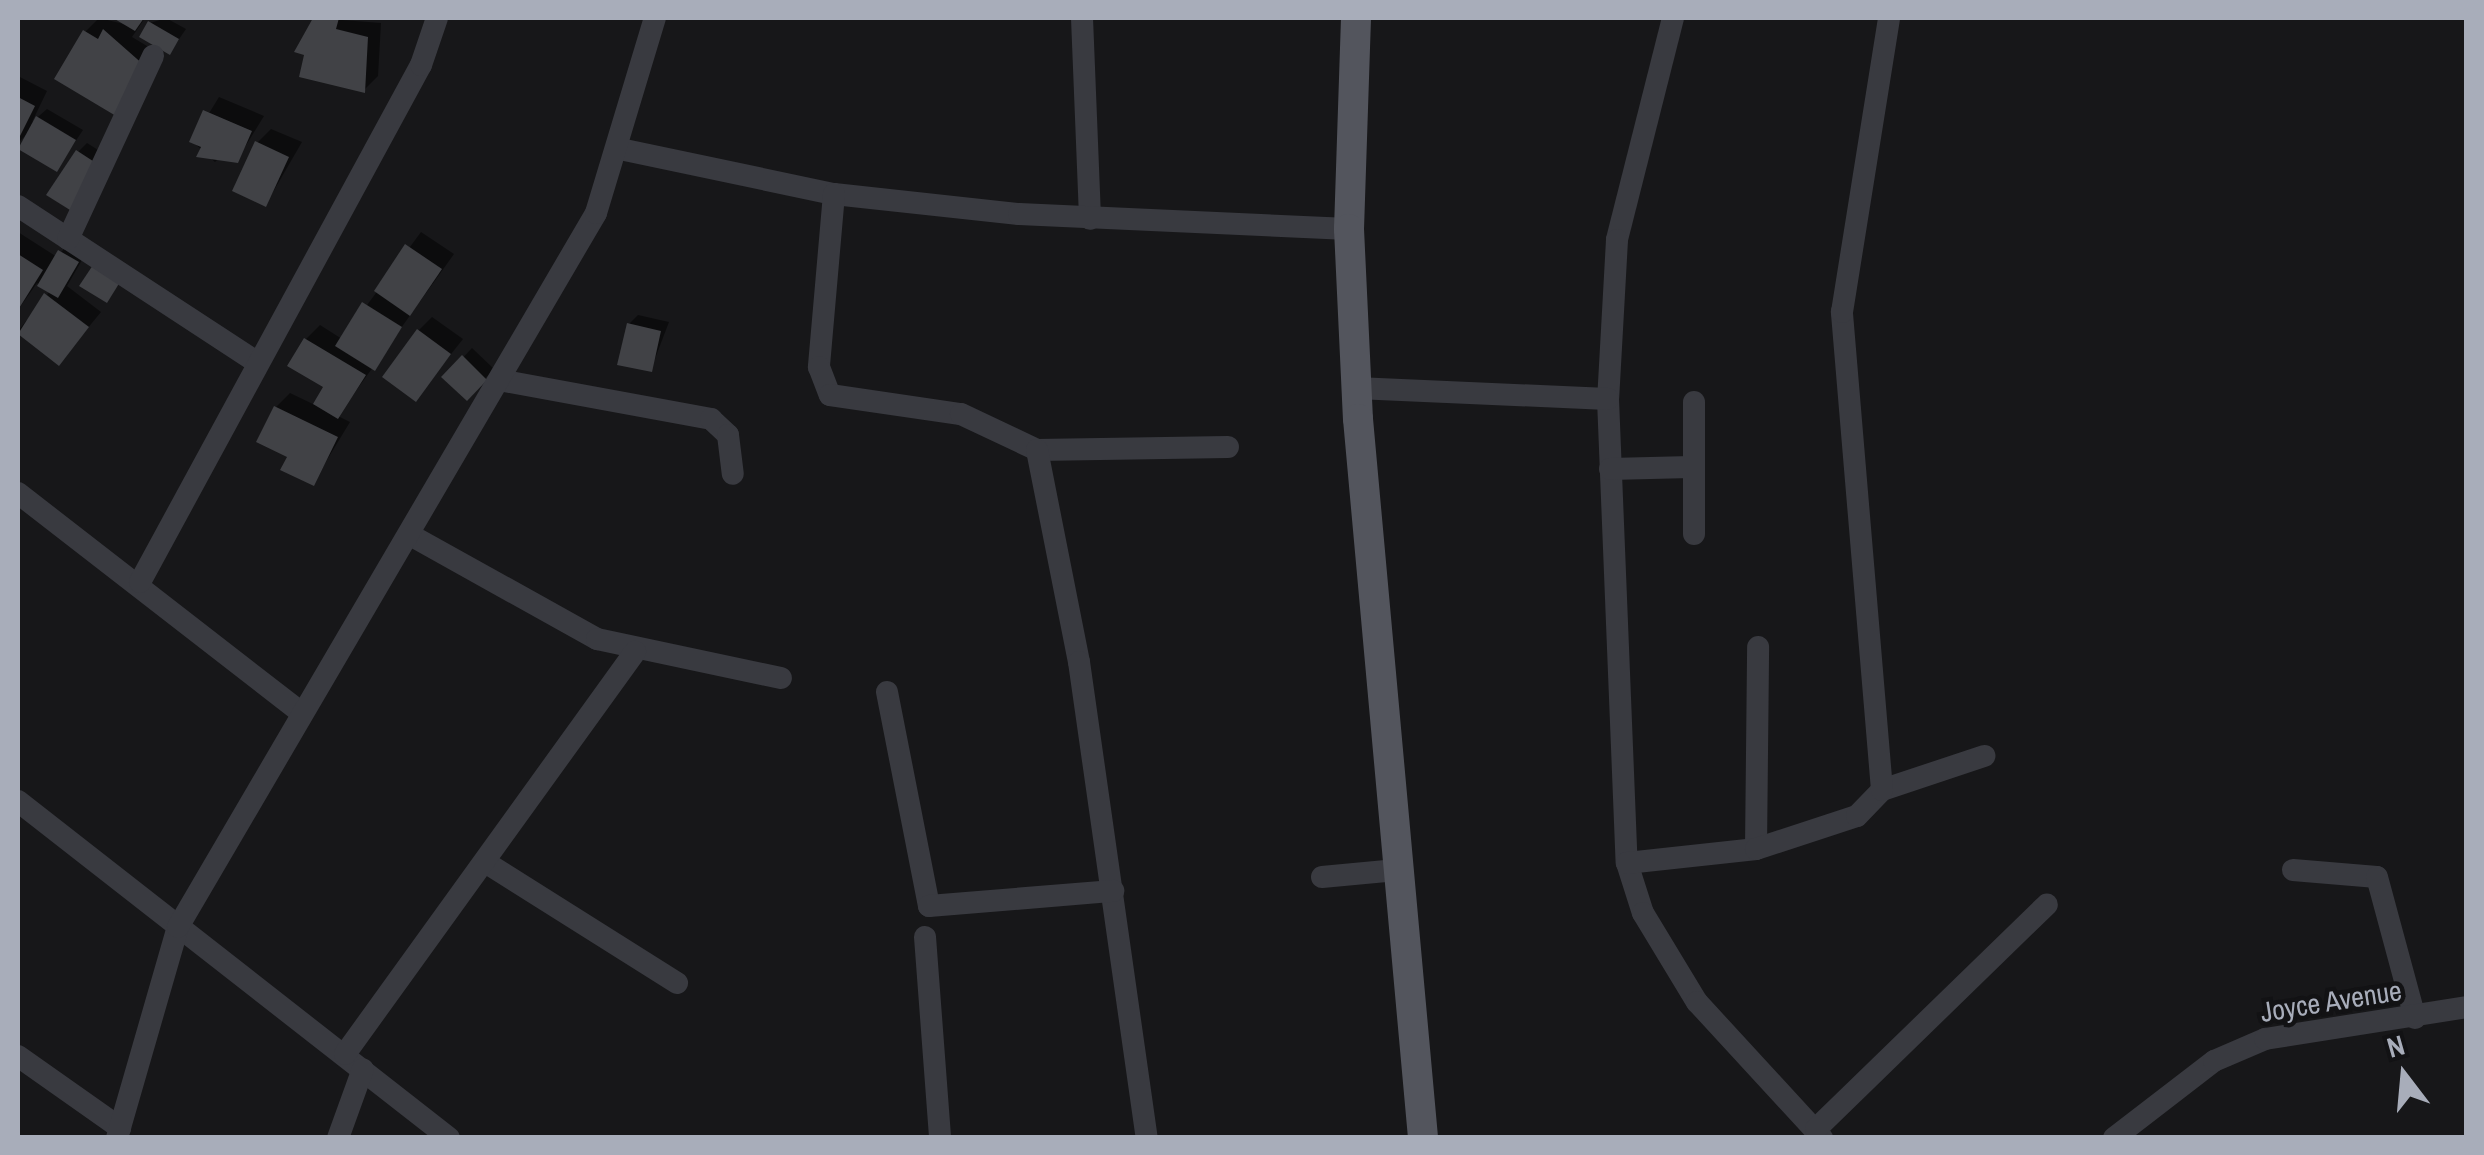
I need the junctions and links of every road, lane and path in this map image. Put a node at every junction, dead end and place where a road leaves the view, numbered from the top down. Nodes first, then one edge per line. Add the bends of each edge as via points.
1 (437, 18) edge
2 (655, 18) edge
3 (1082, 18) edge
4 (1356, 18) edge
5 (1673, 18) edge
6 (1889, 18) edge
7 (153, 56) dead end
8 (620, 149) junction
9 (834, 194) junction
10 (18, 206) edge
11 (1090, 218) junction
12 (1349, 228) junction
13 (68, 238) junction
14 (255, 361) junction
15 (499, 380) junction
16 (1356, 388) junction
17 (1608, 398) junction
18 (1694, 402) dead end
19 (1228, 447) dead end
20 (1037, 450) junction
21 (1692, 467) junction
22 (1610, 469) junction
23 (733, 474) dead end
24 (18, 492) edge
25 (1694, 534) dead end
26 (412, 536) junction
27 (140, 582) junction
28 (1758, 647) dead end
29 (636, 652) junction
30 (782, 678) dead end
31 (887, 692) dead end
32 (302, 713) junction
33 (1984, 756) dead end
34 (1882, 790) junction
35 (18, 801) edge
36 (1756, 849) junction
37 (485, 862) junction
38 (1627, 863) junction
39 (1398, 870) junction
40 (2293, 870) dead end
41 (1322, 877) dead end
42 (1113, 892) junction
43 (2048, 904) dead end
44 (178, 927) junction
45 (925, 937) dead end
46 (677, 983) dead end
47 (2466, 1007) edge
48 (2415, 1018) junction
49 (18, 1056) edge
50 (354, 1061) junction
51 (118, 1133) edge
52 (1819, 1133) edge
53 (338, 1138) edge
54 (449, 1138) edge
55 (940, 1138) edge
56 (1147, 1138) edge
57 (1423, 1138) edge
58 (2114, 1138) edge

1 - 14 street via 421,65
2 - 8 street
3 - 11 street
4 - 12 main road
5 - 17 street via 1617,240
6 - 34 street via 1842,312
7 - 13 street
8 - 9 street
8 - 15 street via 596,213
9 - 11 street
9 - 20 street via 818,367 830,396 962,414
10 - 13 street
11 - 12 street
12 - 16 main road
13 - 14 street
14 - 27 street
15 - 23 street via 711,419 728,435
15 - 26 street
16 - 17 street
16 - 39 main road
17 - 22 street
18 - 21 street
19 - 20 street
20 - 42 street
21 - 22 street
21 - 25 street
22 - 38 street
24 - 27 street via 96,559
26 - 29 street
26 - 32 street
27 - 32 street
28 - 36 street
29 - 30 street
29 - 37 street
31 - 42 street via 928,906
32 - 44 street
33 - 34 street
34 - 36 street via 1857,816
35 - 44 street
36 - 38 street
37 - 46 street
37 - 50 street
38 - 52 street via 1643,912 1697,1002
39 - 41 street
39 - 57 main road
40 - 48 street via 2377,877
42 - 56 street
43 - 52 street
44 - 50 street
44 - 51 street
45 - 55 street
47 - 48 street, Joyce Avenue
48 - 58 street, Joyce Avenue via 2265,1039 2214,1061
49 - 51 street
50 - 53 street
50 - 54 street

